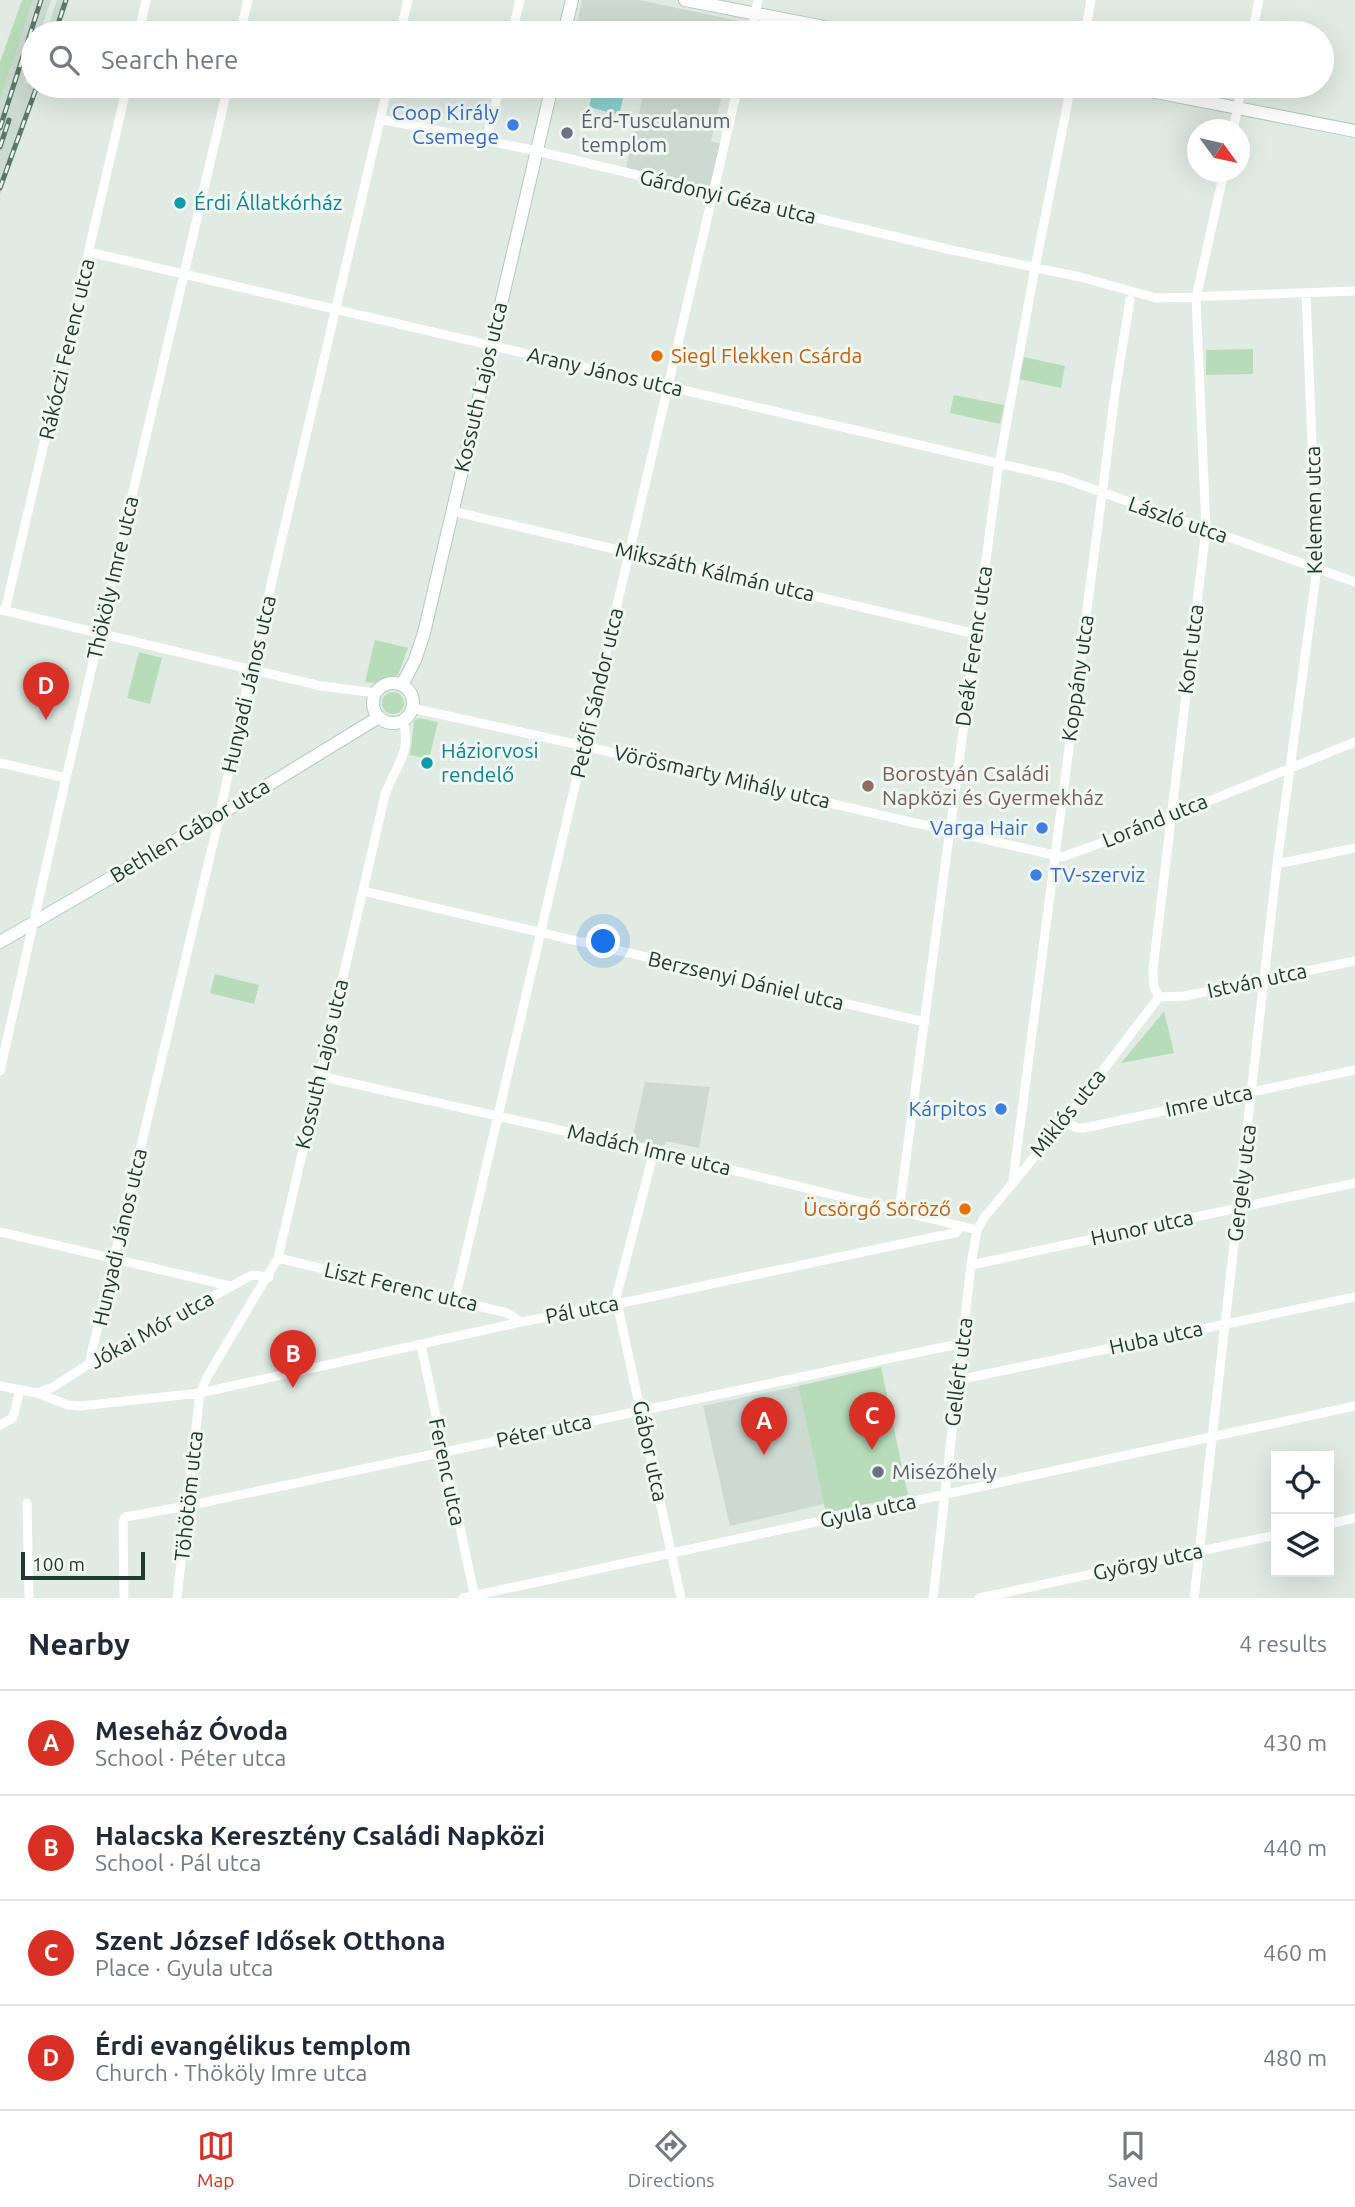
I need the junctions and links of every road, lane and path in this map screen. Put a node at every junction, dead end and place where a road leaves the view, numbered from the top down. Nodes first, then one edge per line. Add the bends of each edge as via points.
1 (146, 0) edge
2 (248, 0) edge
3 (408, 0) edge
4 (520, 0) edge
5 (572, 0) edge
6 (685, 0) edge
7 (758, 0) edge
8 (1091, 0) edge
9 (1259, 0) edge
10 (755, 14) junction
11 (142, 21) edge
12 (243, 21) edge
13 (403, 21) edge
14 (515, 21) edge
15 (567, 21) edge
16 (754, 21) edge
17 (792, 21) edge
18 (1087, 21) edge
19 (1255, 21) edge
20 (124, 98) edge
21 (225, 98) edge
22 (384, 98) edge
23 (497, 98) edge
24 (549, 98) edge
25 (735, 98) edge
26 (1069, 98) edge
27 (1186, 98) edge
28 (1239, 98) edge
29 (1237, 108) junction
30 (380, 119) junction
31 (1235, 119) edge
32 (1355, 131) edge
33 (486, 141) junction
34 (537, 151) junction
35 (1222, 182) edge
36 (712, 193) junction
37 (89, 252) junction
38 (1035, 268) junction
39 (184, 275) junction
40 (1119, 289) junction
41 (1355, 291) edge
42 (1306, 293) junction
43 (1156, 298) junction
44 (1196, 298) junction
45 (1129, 300) junction
46 (336, 309) junction
47 (491, 345) junction
48 (668, 386) junction
49 (999, 463) junction
50 (1103, 494) junction
51 (453, 511) junction
52 (1206, 529) junction
53 (630, 551) junction
54 (1317, 568) junction
55 (1355, 582) edge
56 (3, 611) edge
57 (100, 634) junction
58 (976, 634) junction
59 (251, 670) junction
60 (402, 685) junction
61 (376, 693) junction
62 (412, 708) junction
63 (379, 717) junction
64 (403, 721) junction
65 (1355, 742) edge
66 (584, 746) junction
67 (0, 762) edge
68 (1291, 767) junction
69 (66, 778) junction
70 (219, 815) junction
71 (1171, 815) junction
72 (949, 830) junction
73 (1355, 848) edge
74 (1055, 856) junction
75 (1278, 864) junction
76 (363, 891) junction
77 (34, 923) junction
78 (540, 934) junction
79 (0, 943) edge
80 (1355, 961) edge
81 (1265, 980) junction
82 (1159, 997) junction
83 (925, 1022) junction
84 (1355, 1070) edge
85 (0, 1071) edge
86 (319, 1076) junction
87 (1252, 1092) junction
88 (499, 1115) junction
89 (1063, 1121) junction
90 (654, 1151) junction
91 (1013, 1180) junction
92 (1355, 1182) edge
93 (1240, 1207) junction
94 (899, 1211) junction
95 (960, 1226) junction
96 (977, 1230) junction
97 (0, 1232) edge
98 (278, 1258) junction
99 (116, 1259) junction
100 (971, 1265) junction
101 (269, 1278) junction
102 (230, 1286) junction
103 (1355, 1297) edge
104 (455, 1300) junction
105 (617, 1304) junction
106 (521, 1322) junction
107 (1225, 1324) junction
108 (963, 1343) junction
109 (421, 1345) junction
110 (89, 1364) junction
111 (958, 1380) junction
112 (0, 1386) edge
113 (20, 1389) junction
114 (37, 1393) junction
115 (200, 1393) junction
116 (1355, 1406) edge
117 (641, 1410) junction
118 (0, 1425) edge
119 (1213, 1436) junction
120 (443, 1453) junction
121 (945, 1494) junction
122 (27, 1503) dead end
123 (187, 1506) junction
124 (1355, 1518) edge
125 (1334, 1523) edge
126 (1271, 1536) edge
127 (1199, 1552) junction
128 (672, 1553) junction
129 (474, 1597) edge
130 (29, 1598) edge
131 (124, 1598) edge
132 (177, 1598) edge
133 (463, 1598) edge
134 (681, 1598) edge
135 (933, 1598) edge
136 (979, 1598) edge
137 (1194, 1598) edge

1 - 11 street
2 - 12 street
3 - 13 street
4 - 14 street
5 - 15 street
6 - 10 street
7 - 10 street
8 - 18 street
9 - 19 street
10 - 16 street
10 - 17 street
20 - 37 street, Rákóczi Ferenc utca
21 - 39 street, Thököly Imre utca
22 - 30 street, Hunyadi János utca
23 - 33 street
24 - 34 street, Kossuth Lajos utca
25 - 36 street, Petőfi Sándor utca
26 - 38 street, Deák Ferenc utca
27 - 29 street
28 - 29 street
29 - 31 street
29 - 32 street
30 - 33 street, Gárdonyi Géza utca
30 - 46 street, Hunyadi János utca
33 - 34 street, Gárdonyi Géza utca
34 - 36 street, Gárdonyi Géza utca
34 - 47 street, Kossuth Lajos utca
35 - 44 street, Kont utca
36 - 38 street, Gárdonyi Géza utca
36 - 48 street, Petőfi Sándor utca
37 - 39 street, Arany János utca
37 - 56 street, Rákóczi Ferenc utca
38 - 40 street, Gárdonyi Géza utca
38 - 49 street, Deák Ferenc utca
39 - 46 street, Arany János utca
39 - 57 street, Thököly Imre utca
40 - 43 street, Gárdonyi Géza utca
40 - 45 street
41 - 42 street
42 - 44 street
42 - 54 street, Kelemen utca
43 - 44 street
43 - 45 street
44 - 52 street, Kont utca
45 - 50 street, Koppány utca
46 - 47 street, Arany János utca
46 - 59 street, Hunyadi János utca
47 - 48 street, Arany János utca
47 - 51 street, Kossuth Lajos utca
48 - 49 street, Arany János utca
48 - 53 street, Petőfi Sándor utca
49 - 50 street, László utca via 1062,478
49 - 58 street, Deák Ferenc utca
50 - 52 street, László utca
50 - 74 street, Koppány utca
51 - 53 street, Mikszáth Kálmán utca
51 - 60 street, Kossuth Lajos utca via 424,633
52 - 54 street, László utca
52 - 71 street, Kont utca
53 - 58 street, Mikszáth Kálmán utca
53 - 66 street, Petőfi Sándor utca
54 - 55 street, László utca
54 - 68 street, Kelemen utca
56 - 57 street
57 - 59 street
57 - 69 street, Thököly Imre utca
58 - 72 street, Deák Ferenc utca
59 - 61 street via 321,687
59 - 70 street, Hunyadi János utca
60 - 61 street via 390,684
60 - 62 street via 411,695
61 - 63 street
62 - 64 street
62 - 66 street, Vörösmarty Mihály utca
63 - 64 street via 390,723
63 - 70 street, Bethlen Gábor utca
64 - 76 street, Kossuth Lajos utca via 404,756 385,795
65 - 68 street, Loránd utca
66 - 72 street, Vörösmarty Mihály utca
66 - 78 street, Petőfi Sándor utca
67 - 69 street
68 - 71 street, Loránd utca
68 - 75 street, Gergely utca
69 - 77 street, Thököly Imre utca
70 - 77 street, Bethlen Gábor utca
70 - 99 street, Hunyadi János utca
71 - 74 street, Loránd utca via 1066,856
71 - 82 street, Kont utca via 1153,969
72 - 74 street, Loránd utca
72 - 83 street, Deák Ferenc utca
73 - 75 street
74 - 91 street, Koppány utca
75 - 81 street, Gergely utca
76 - 78 street, Berzsenyi Dániel utca
76 - 86 street, Kossuth Lajos utca
77 - 79 street, Bethlen Gábor utca
77 - 85 street, Thököly Imre utca
78 - 83 street, Berzsenyi Dániel utca
78 - 88 street, Petőfi Sándor utca
80 - 81 street, István utca
81 - 82 street, István utca
81 - 87 street, Gergely utca
82 - 89 street, Miklós utca
83 - 94 street, Deák Ferenc utca
84 - 87 street, Imre utca
86 - 88 street, Madách Imre utca
86 - 98 street, Kossuth Lajos utca
87 - 89 street, Imre utca via 1084,1128
87 - 93 street, Gergely utca
88 - 90 street, Madách Imre utca
88 - 104 street, Petőfi Sándor utca
89 - 91 street, Miklós utca
90 - 94 street, Madách Imre utca
90 - 105 street via 616,1293
91 - 96 street, Miklós utca
92 - 93 street, Hunor utca
93 - 100 street, Hunor utca
93 - 107 street, Gergely utca
94 - 95 street, Madách Imre utca
95 - 96 street, Madách Imre utca
95 - 105 street, Pál utca via 956,1233
96 - 100 street, Gellért utca
97 - 99 street
98 - 101 street, Kossuth Lajos utca
98 - 104 street, Liszt Ferenc utca
99 - 102 street
99 - 110 street, Hunyadi János utca
100 - 108 street, Gellért utca
101 - 102 street, Jókai Mór utca via 251,1275
101 - 115 street, Kossuth Lajos utca
102 - 110 street, Jókai Mór utca
103 - 107 street, Huba utca
104 - 106 street, Liszt Ferenc utca via 507,1313
105 - 106 street, Pál utca
105 - 117 street, Gábor utca
106 - 109 street, Pál utca
107 - 111 street, Huba utca
107 - 119 street, Gergely utca
108 - 111 street, Gellért utca
108 - 117 street, Péter utca
109 - 115 street, Pál utca
109 - 120 street, Ferenc utca
110 - 114 street, Jókai Mór utca
111 - 121 street, Gellért utca
112 - 113 street, Pál utca
113 - 114 street, Pál utca
113 - 118 street via 13,1418
114 - 115 street, Pál utca via 80,1406
115 - 123 street, Töhötöm utca
116 - 119 street, Gyula utca
117 - 120 street, Péter utca
117 - 128 street, Gábor utca
119 - 121 street, Gyula utca
119 - 127 street, Gergely utca
120 - 123 street, Péter utca
120 - 129 street, Ferenc utca
121 - 128 street, Gyula utca
121 - 135 street, Gellért utca
122 - 130 street
123 - 131 street, Péter utca via 125,1517
123 - 132 street, Töhötöm utca
124 - 125 street
126 - 127 street, György utca
127 - 136 street, György utca
127 - 137 street, Gergely utca
128 - 129 street, Gyula utca
128 - 134 street, Gábor utca
129 - 133 street, Gyula utca

